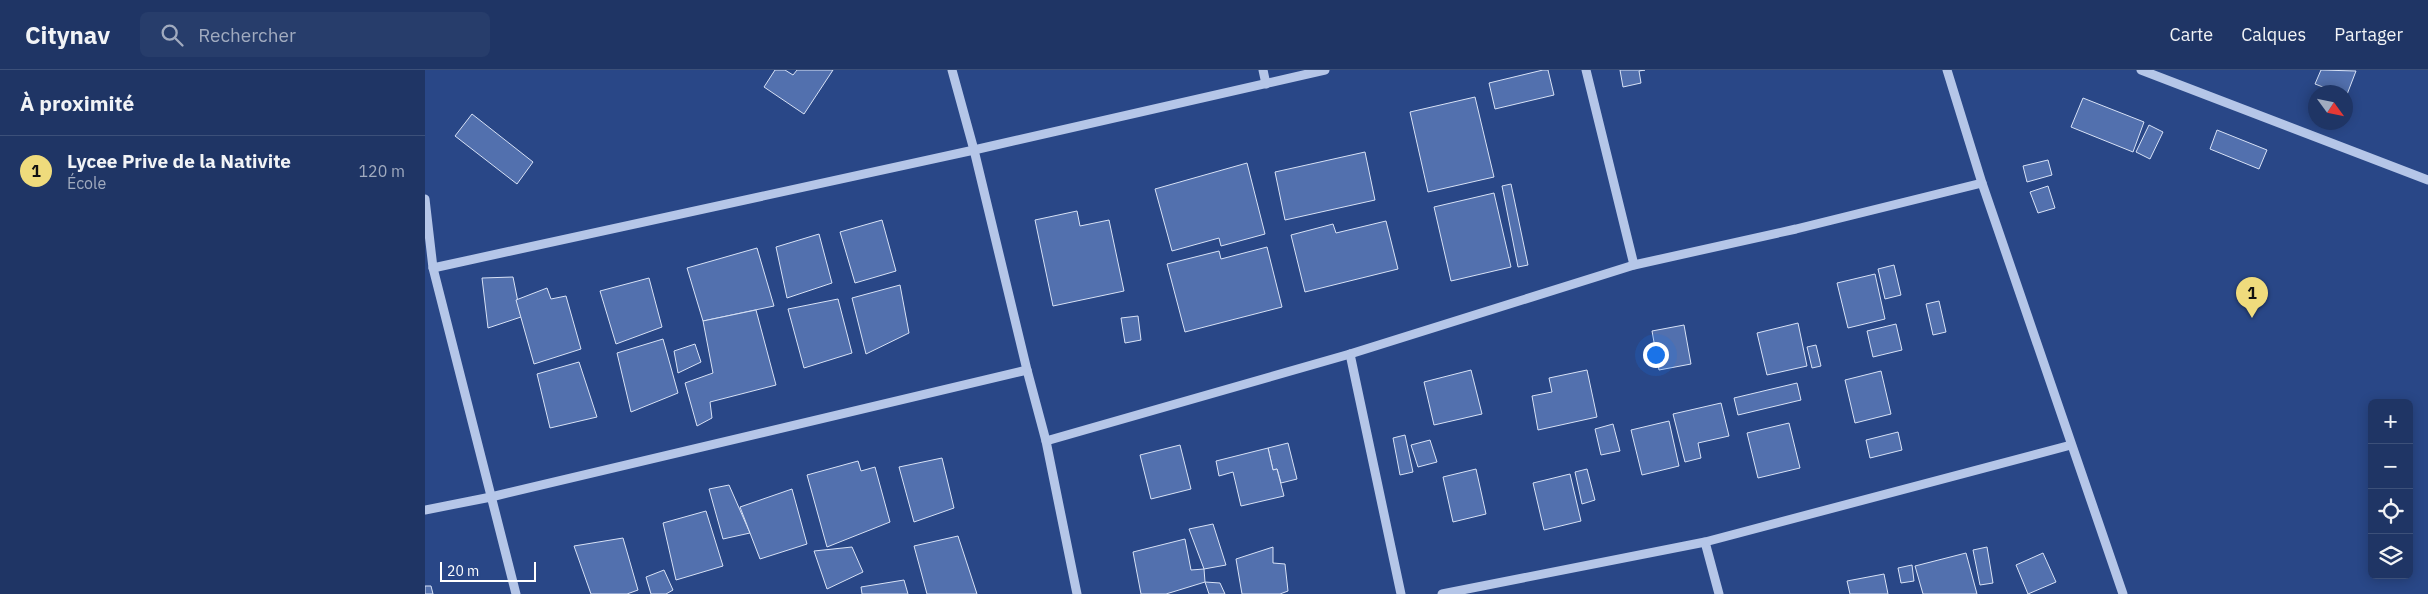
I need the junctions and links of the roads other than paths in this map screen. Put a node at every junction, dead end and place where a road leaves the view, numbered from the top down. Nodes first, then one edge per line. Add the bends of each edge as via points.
1 (952, 70) edge
2 (1263, 70) edge
3 (1325, 70) edge
4 (1586, 70) edge
5 (1947, 70) edge
6 (2141, 70) edge
7 (1267, 84) junction
8 (974, 150) junction
9 (2428, 180) edge
10 (1982, 182) junction
11 (425, 199) edge
12 (1634, 265) junction
13 (433, 268) junction
14 (1349, 354) junction
15 (1027, 370) junction
16 (1046, 441) junction
17 (2071, 445) junction
18 (491, 497) junction
19 (425, 510) edge
20 (1705, 542) junction
21 (516, 594) edge
22 (1077, 594) edge
23 (1401, 594) edge
24 (1442, 594) edge
25 (1719, 594) edge
26 (2123, 594) edge

1 - 8 street
2 - 7 street
3 - 7 street
4 - 12 street
5 - 10 street
6 - 9 street
7 - 8 street
8 - 13 street
8 - 15 street
10 - 12 street via 1796,229
10 - 17 street
11 - 13 street
12 - 14 street
13 - 18 street
14 - 16 street
14 - 23 street
15 - 16 street
15 - 18 street
16 - 22 street
17 - 20 street
17 - 26 street
18 - 19 street
18 - 21 street
20 - 24 street
20 - 25 street

